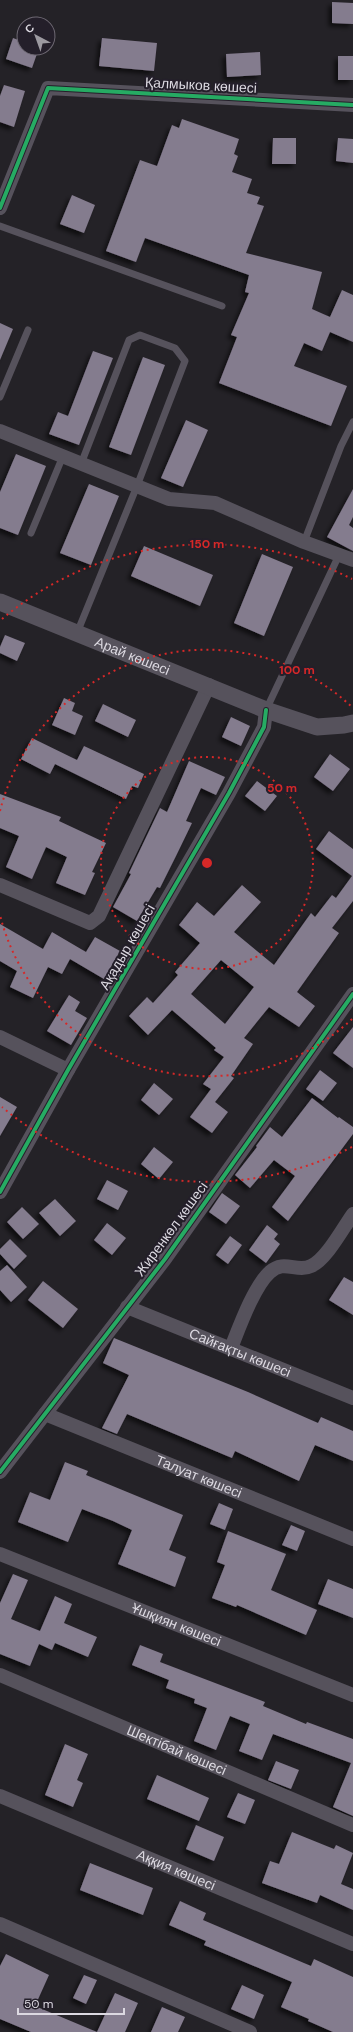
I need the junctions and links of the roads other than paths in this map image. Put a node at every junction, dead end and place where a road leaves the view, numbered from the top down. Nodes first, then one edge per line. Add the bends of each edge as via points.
1 (353, 105) edge
2 (0, 208) edge
3 (0, 226) edge
4 (222, 306) dead end
5 (28, 330) dead end
6 (0, 397) edge
7 (353, 422) edge
8 (0, 431) edge
9 (351, 432) edge
10 (63, 456) junction
11 (81, 464) junction
12 (137, 486) junction
13 (31, 533) dead end
14 (304, 542) junction
15 (339, 555) junction
16 (353, 560) edge
17 (0, 602) edge
18 (77, 633) junction
19 (208, 686) junction
20 (266, 710) junction
21 (353, 722) edge
22 (0, 885) edge
23 (353, 994) edge
24 (0, 1037) edge
25 (68, 1070) junction
26 (0, 1192) edge
27 (353, 1214) edge
28 (127, 1307) junction
29 (231, 1348) junction
30 (353, 1398) edge
31 (45, 1414) junction
32 (0, 1472) edge
33 (353, 1539) edge
34 (0, 1554) edge
35 (0, 1675) edge
36 (353, 1695) edge
37 (0, 1796) edge
38 (353, 1825) edge
39 (0, 1924) edge
40 (353, 1944) edge
41 (250, 2032) edge

1 - 2 street, Қалмыков көшесі via 48,88
3 - 4 lane
5 - 6 lane
7 - 9 lane
8 - 10 street
9 - 14 lane via 341,446
10 - 11 street
10 - 13 lane
11 - 12 street
11 - 12 lane via 128,340 140,335 175,348 185,361
12 - 14 street via 169,499 215,504
12 - 18 lane
14 - 15 street
15 - 16 street
15 - 20 lane
17 - 18 street, Арай көшесі
18 - 19 street, Арай көшесі
19 - 20 street, Арай көшесі
19 - 22 street via 99,916 90,923
20 - 21 street via 317,727
20 - 25 street, Ақадыр көшесі via 264,727 230,793
23 - 28 street, Жиренкөл көшесі via 165,1259
24 - 25 street
25 - 26 street, Ақадыр көшесі
27 - 29 street via 319,1262 305,1268 287,1265 269,1272 250,1305
28 - 29 street, Сайғақты көшесі
28 - 31 street, Жиренкөл көшесі
29 - 30 street, Сайғақты көшесі
31 - 32 street, Жиренкөл көшесі
31 - 33 street, Талуат көшесі
34 - 36 street, Ұшқиян көшесі
35 - 38 street, Шектібай көшесі
37 - 40 street, Аққия көшесі
39 - 41 street

